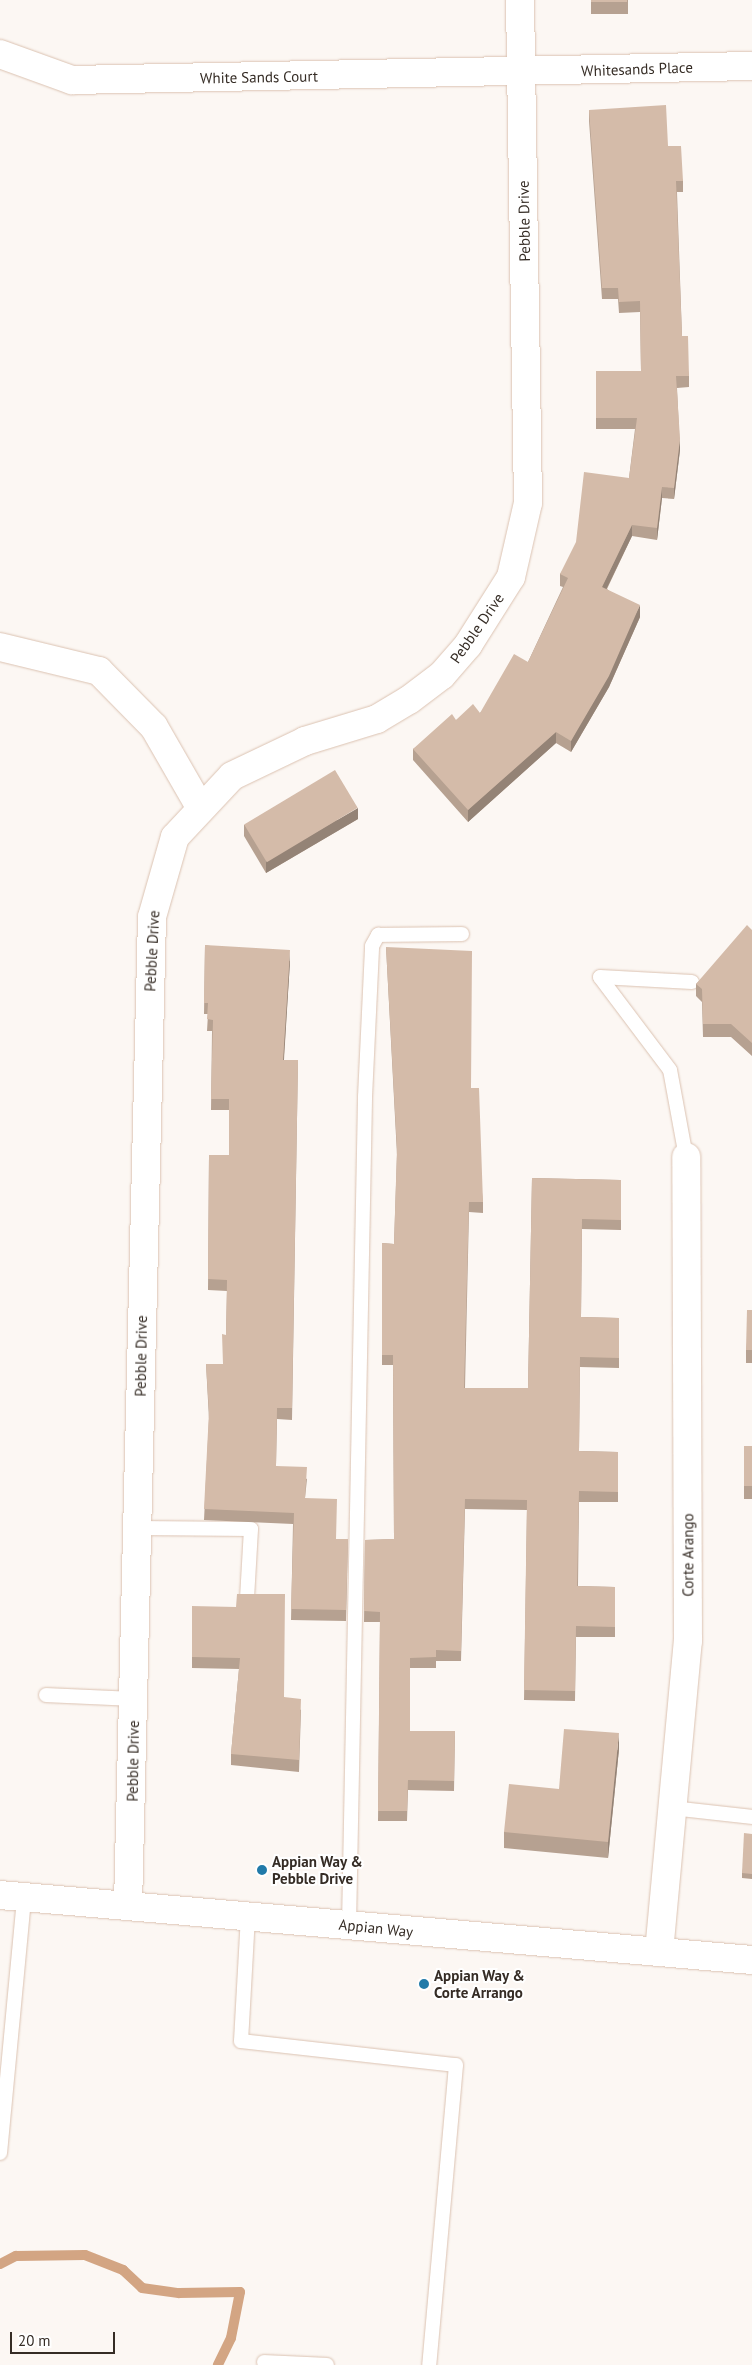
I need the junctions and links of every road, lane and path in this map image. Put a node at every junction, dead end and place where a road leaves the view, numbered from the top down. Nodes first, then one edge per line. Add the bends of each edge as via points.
1 (520, 0) edge
2 (0, 54) edge
3 (752, 66) edge
4 (522, 73) junction
5 (0, 647) edge
6 (200, 807) junction
7 (462, 934) dead end
8 (692, 982) dead end
9 (686, 1157) joint
10 (137, 1528) junction
11 (247, 1598) edge
12 (46, 1695) dead end
13 (133, 1699) junction
14 (672, 1808) junction
15 (752, 1817) edge
16 (12, 1897) edge
17 (128, 1906) junction
18 (248, 1916) junction
19 (349, 1925) junction
20 (660, 1952) junction
21 (752, 1960) edge
22 (0, 2153) edge
23 (264, 2362) dead end
24 (326, 2365) edge
25 (429, 2365) edge

1 - 4 street, Pebble Drive
2 - 4 street, White Sands Court via 72,80
3 - 4 street, Whitesands Place
4 - 6 street, Pebble Drive via 528,503 510,578 468,645 442,675 409,700 377,719 305,741 232,776
5 - 6 street via 99,671 154,727
6 - 10 street, Pebble Drive via 174,837 152,917
7 - 19 lane via 378,935 372,946 364,1107
8 - 9 lane via 600,977 670,1070
9 - 14 street, Corte Arango via 688,1641
10 - 11 lane via 251,1529
10 - 13 street, Pebble Drive
12 - 13 lane
13 - 17 street, Pebble Drive
14 - 15 lane
14 - 20 street, Corte Arango
16 - 17 street, Appian Way
16 - 22 lane
17 - 18 street, Appian Way
18 - 19 street, Appian Way
18 - 25 lane via 242,2041 456,2065
19 - 20 street, Appian Way
20 - 21 street, Appian Way
23 - 24 lane

